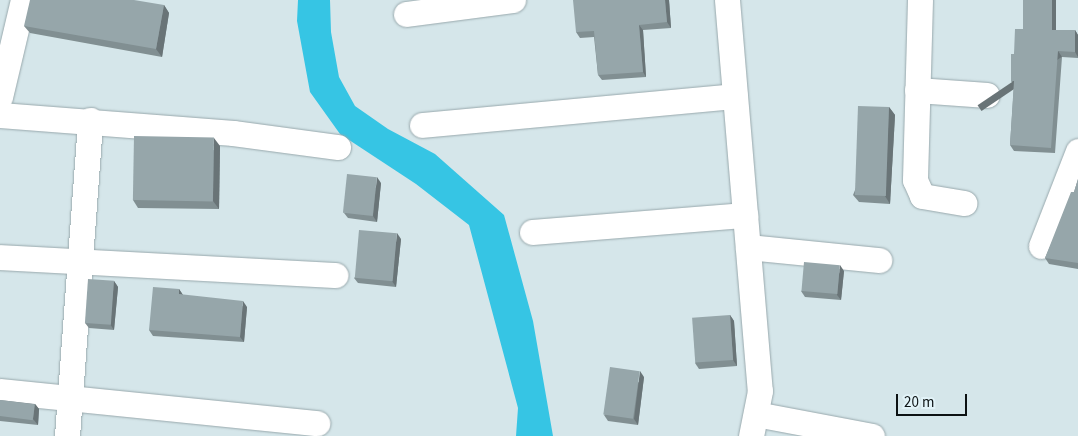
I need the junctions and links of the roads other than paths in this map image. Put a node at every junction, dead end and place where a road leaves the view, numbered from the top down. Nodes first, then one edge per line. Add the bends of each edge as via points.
1 (22, 0) edge
2 (513, 0) edge
3 (727, 0) edge
4 (920, 0) edge
5 (464, 3) edge
6 (406, 14) dead end
7 (917, 90) junction
8 (987, 95) dead end
9 (735, 96) junction
10 (0, 97) edge
11 (0, 114) edge
12 (90, 120) junction
13 (422, 125) dead end
14 (338, 147) dead end
15 (1078, 151) edge
16 (964, 203) dead end
17 (745, 215) junction
18 (532, 232) dead end
19 (1041, 246) dead end
20 (748, 247) junction
21 (0, 257) edge
22 (879, 260) dead end
23 (82, 261) junction
24 (336, 275) dead end
25 (0, 391) edge
26 (70, 398) junction
27 (317, 423) dead end
28 (754, 425) edge
29 (67, 436) edge
30 (872, 436) edge

1 - 10 street
2 - 5 street
3 - 9 street
4 - 7 street
5 - 6 street
7 - 8 street
7 - 16 street via 915,180 918,190 932,199
9 - 13 street
9 - 17 street
11 - 12 street
12 - 14 street
12 - 23 street
15 - 19 street
17 - 18 street
17 - 20 street
20 - 22 street
20 - 28 street via 760,391
21 - 23 street
23 - 24 street
23 - 26 street
25 - 26 street
26 - 27 street
26 - 29 street
28 - 30 street

